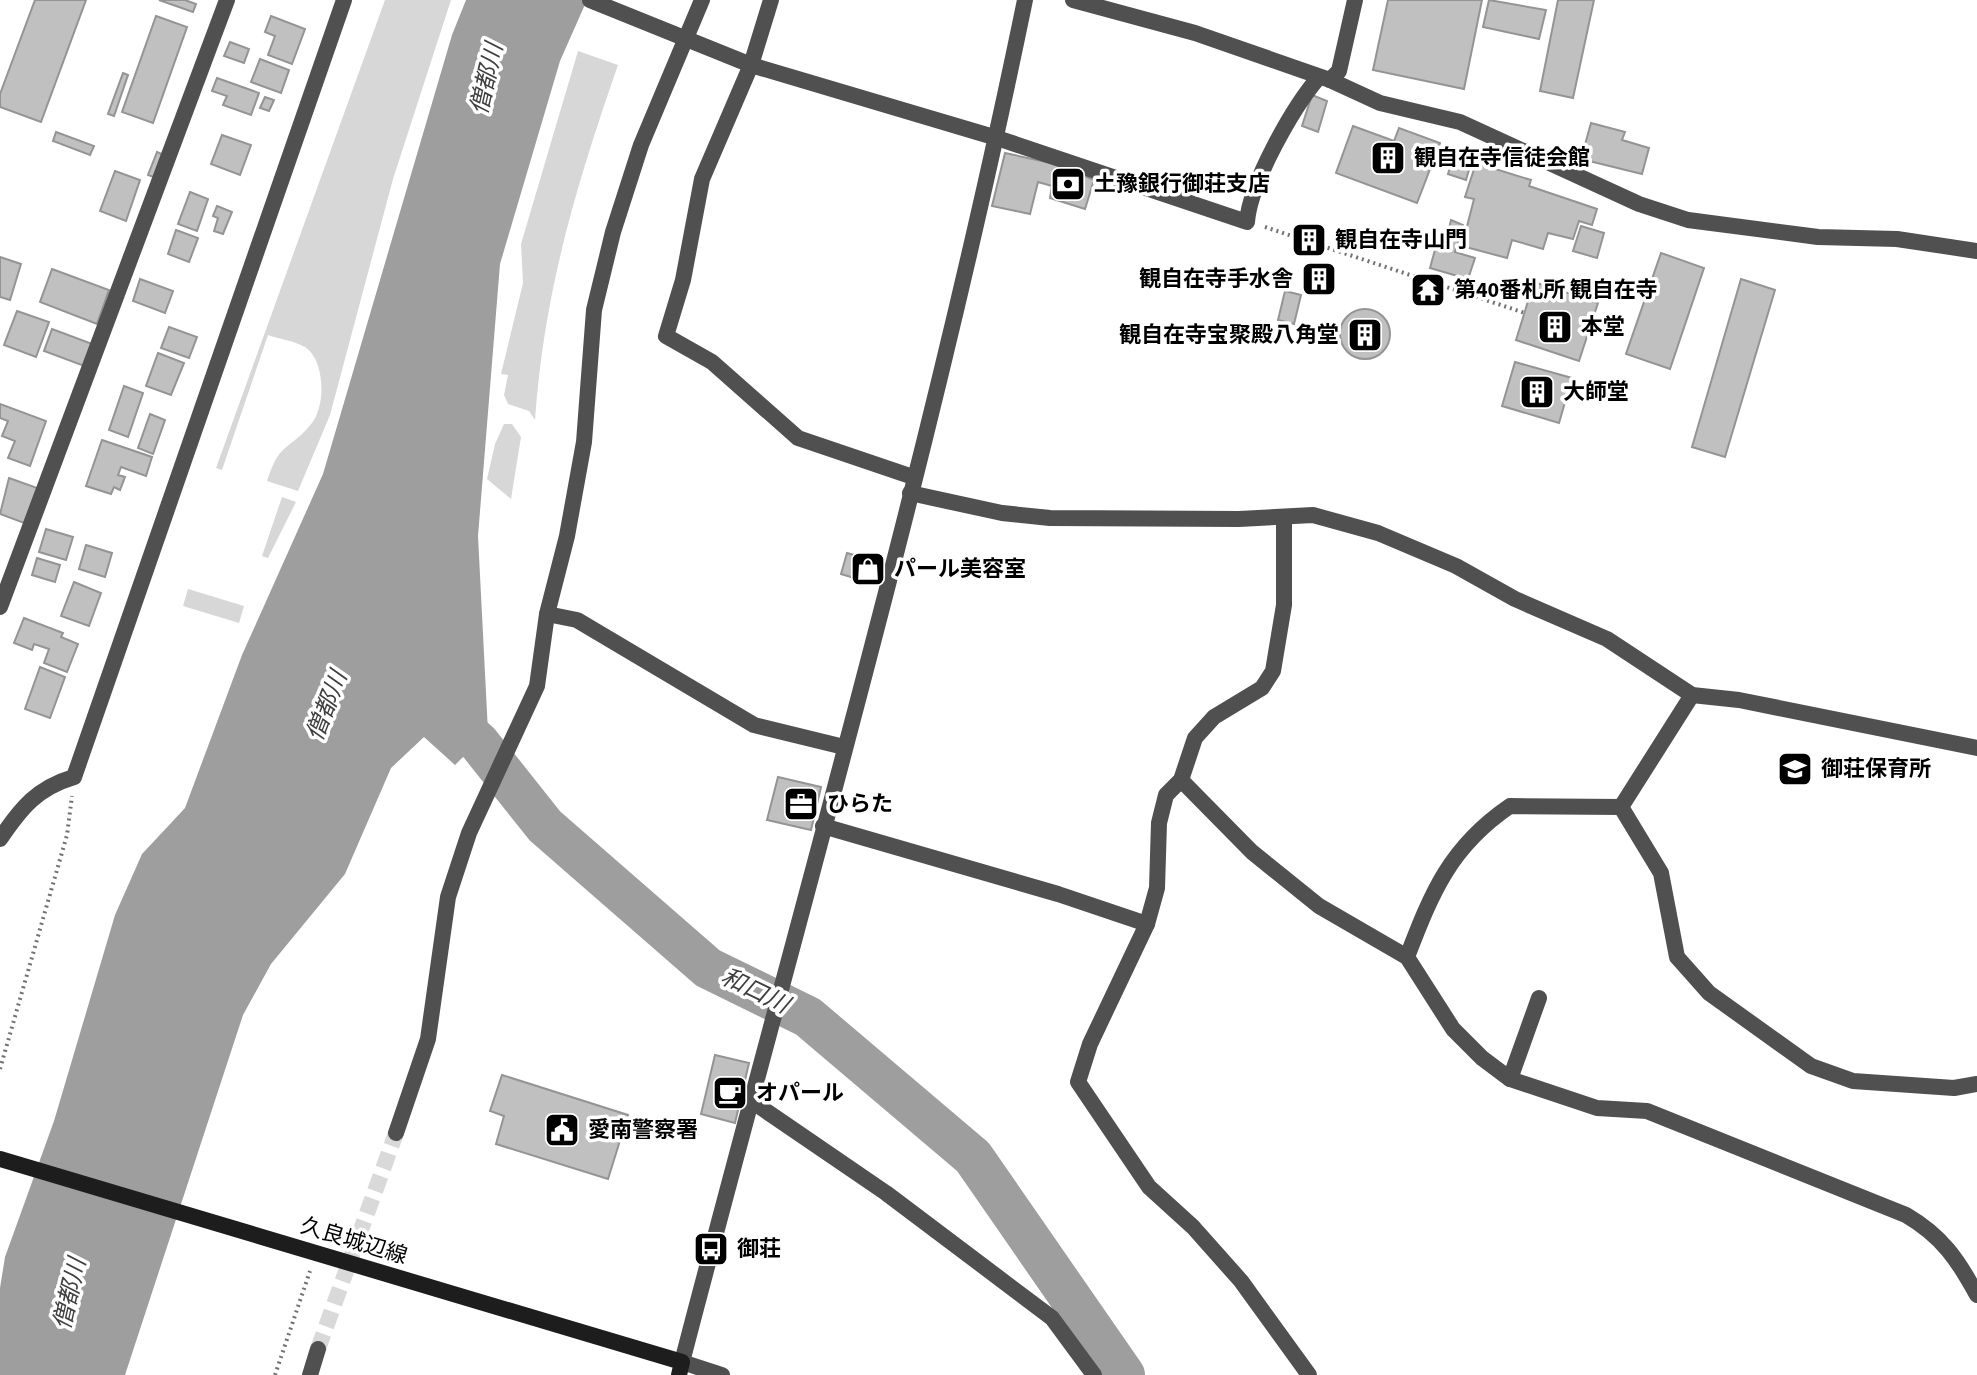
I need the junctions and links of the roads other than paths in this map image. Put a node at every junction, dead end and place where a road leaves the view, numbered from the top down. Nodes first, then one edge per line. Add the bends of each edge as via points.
1 (227, 0) edge
2 (344, 0) edge
3 (590, 0) edge
4 (702, 0) edge
5 (771, 0) edge
6 (1025, 0) edge
7 (1073, 0) edge
8 (1355, 0) edge
9 (680, 35) junction
10 (751, 65) junction
11 (1324, 79) junction
12 (997, 138) junction
13 (1977, 251) edge
14 (912, 485) junction
15 (1284, 517) junction
16 (0, 607) edge
17 (547, 614) junction
18 (1692, 695) junction
19 (844, 747) junction
20 (1977, 748) edge
21 (1181, 780) junction
22 (1621, 807) junction
23 (823, 826) junction
24 (0, 839) edge
25 (1147, 924) junction
26 (1407, 957) junction
27 (1539, 998) dead end
28 (1510, 1079) junction
29 (1977, 1084) edge
30 (750, 1100) junction
31 (396, 1133) tunnel mouth
32 (0, 1159) edge
33 (1977, 1295) edge
34 (318, 1349) tunnel mouth
35 (681, 1369) edge
36 (310, 1375) edge
37 (722, 1375) edge
38 (1094, 1375) edge
39 (1309, 1375) edge

1 - 16 street
2 - 24 street via 74,777 50,784 23,804
3 - 9 street
4 - 9 street
5 - 10 street
6 - 12 street
7 - 11 street via 1195,33
8 - 11 street via 1339,71
9 - 10 street
9 - 17 street via 641,145 594,310 584,442
10 - 12 street
10 - 14 street via 702,179 683,280 666,336 712,362 798,438
11 - 12 street via 1304,94 1250,194 1247,222
11 - 13 street via 1380,103 1460,122 1639,204 1688,220
12 - 14 street
14 - 15 street via 1002,513 1050,518
14 - 19 street
15 - 18 street via 1313,515 1378,533 1456,566 1515,599 1607,639
15 - 21 street via 1284,605 1273,671 1262,688 1214,717 1195,738
17 - 19 street via 577,620 754,725
17 - 31 street via 537,686 469,833 448,897 428,1039
18 - 20 street
18 - 22 street
19 - 23 street
21 - 25 street via 1166,795 1159,823 1157,888
21 - 26 street via 1252,852 1319,906
22 - 26 street via 1510,806 1495,816 1435,884
22 - 29 street via 1661,873 1677,957 1709,993 1811,1066 1853,1081 1954,1088
23 - 25 street
23 - 30 street
25 - 39 street via 1090,1044 1078,1082 1149,1187 1241,1281
26 - 28 street via 1453,1029
27 - 28 street
28 - 33 street via 1597,1108 1647,1111 1906,1215 1953,1252
30 - 35 street
30 - 38 street via 886,1193 1052,1318
32 - 35 main road, 久良城辺線 via 317,1252
34 - 36 street
35 - 37 street

